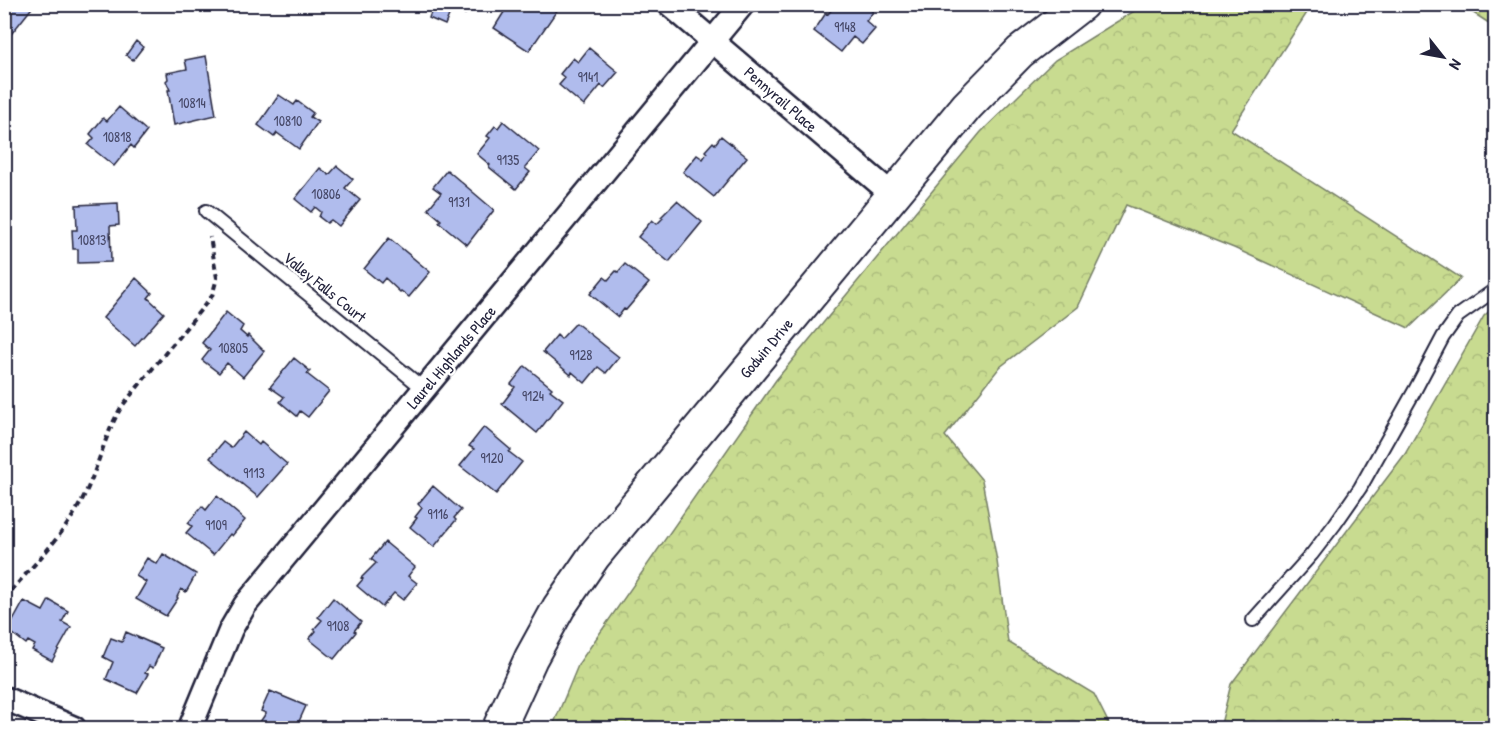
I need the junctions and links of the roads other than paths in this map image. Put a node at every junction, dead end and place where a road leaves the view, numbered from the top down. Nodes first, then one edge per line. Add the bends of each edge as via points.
1 (669, 4) edge
2 (743, 4) edge
3 (1082, 4) edge
4 (713, 41) junction
5 (893, 195) junction
6 (206, 211) road end
7 (1496, 289) edge
8 (424, 389) junction
9 (1253, 620) dead end
10 (4, 698) edge
11 (74, 729) edge
12 (190, 729) edge
13 (499, 729) edge

1 - 4 street, Pennyrail Place
2 - 4 street, Laurel Highlands Place
3 - 5 street, Godwin Drive via 999,71
4 - 5 street, Pennyrail Place
4 - 8 street, Laurel Highlands Place
5 - 13 street, Godwin Drive via 594,556 531,658
6 - 8 lane, Valley Falls Court
7 - 9 lane via 1458,316 1360,488 1312,554
8 - 12 street, Laurel Highlands Place via 245,604
10 - 11 street

